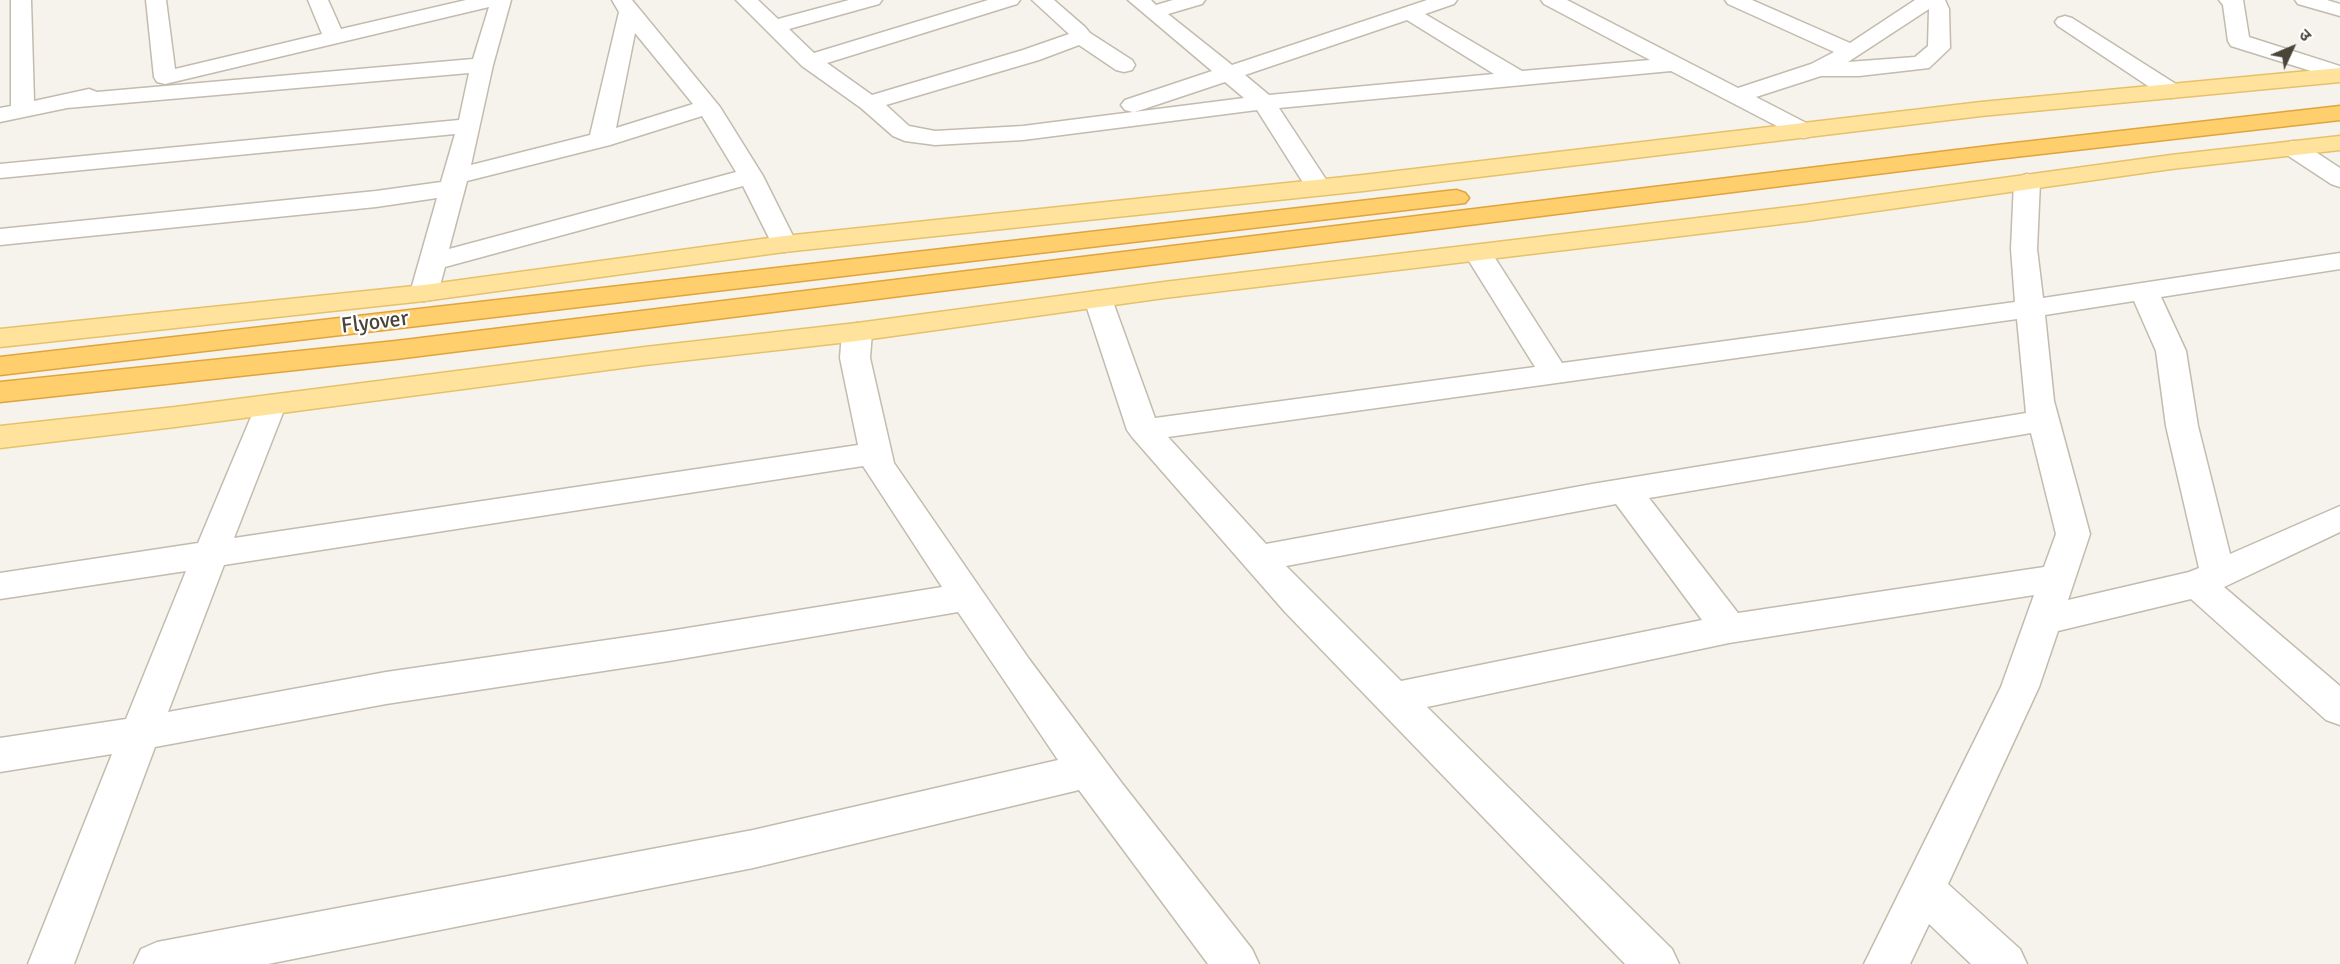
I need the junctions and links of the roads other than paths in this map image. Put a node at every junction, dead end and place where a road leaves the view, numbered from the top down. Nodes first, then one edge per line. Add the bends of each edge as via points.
1 (21, 0) edge
2 (156, 0) edge
3 (318, 0) edge
4 (492, 0) edge
5 (501, 0) edge
6 (746, 0) edge
7 (872, 0) edge
8 (1010, 0) edge
9 (1042, 0) edge
10 (1195, 0) edge
11 (1447, 0) edge
12 (1552, 0) edge
13 (1929, 0) edge
14 (1935, 0) edge
15 (2229, 0) edge
16 (2305, 0) edge
17 (1749, 2) edge
18 (626, 6) edge
19 (1146, 6) edge
20 (430, 7) edge
21 (2340, 10) edge
22 (1409, 13) junction
23 (2065, 22) dead end
24 (774, 27) junction
25 (1081, 37) junction
26 (334, 38) junction
27 (1851, 52) junction
28 (810, 62) junction
29 (1674, 63) junction
30 (482, 65) junction
31 (1124, 65) dead end
32 (1819, 69) junction
33 (1227, 72) junction
34 (2340, 74) edge
35 (165, 77) junction
36 (1517, 78) junction
37 (2171, 91) junction
38 (2340, 94) edge
39 (1736, 96) junction
40 (68, 101) junction
41 (1264, 102) junction
42 (869, 103) junction
43 (708, 107) junction
44 (23, 110) junction
45 (2340, 113) edge
46 (0, 115) edge
47 (469, 126) junction
48 (1072, 126) junction
49 (1804, 131) junction
50 (601, 140) junction
51 (2340, 142) edge
52 (2293, 148) junction
53 (0, 171) edge
54 (752, 176) junction
55 (2340, 179) edge
56 (454, 182) junction
57 (2027, 182) junction
58 (1318, 187) junction
59 (0, 237) edge
60 (784, 244) junction
61 (1478, 253) junction
62 (2340, 261) edge
63 (432, 262) junction
64 (2305, 267) junction
65 (2340, 286) edge
66 (2144, 291) junction
67 (749, 292) junction
68 (424, 293) junction
69 (1098, 299) junction
70 (2030, 309) junction
71 (857, 332) junction
72 (0, 338) edge
73 (0, 366) edge
74 (1554, 374) junction
75 (0, 392) edge
76 (271, 405) junction
77 (2044, 420) junction
78 (1143, 430) junction
79 (0, 437) edge
80 (876, 453) junction
81 (1625, 491) junction
82 (2340, 518) edge
83 (210, 555) junction
84 (1258, 558) junction
85 (2058, 578) junction
86 (2208, 579) junction
87 (0, 586) edge
88 (967, 597) junction
89 (2043, 620) junction
90 (1729, 629) junction
91 (1394, 698) junction
92 (2340, 709) edge
93 (140, 733) junction
94 (0, 755) edge
95 (1088, 770) junction
96 (1923, 890) junction
97 (51, 964) edge
98 (157, 964) edge
99 (1236, 964) edge
100 (1656, 964) edge
101 (1887, 964) edge
102 (2004, 964) edge

1 - 44 street
2 - 35 street
3 - 26 street
4 - 20 street
5 - 30 street
6 - 24 street
7 - 24 street
8 - 28 street
9 - 25 street
10 - 19 street
11 - 22 street
12 - 29 street
13 - 27 street
14 - 32 street via 1939,9 1939,48 1921,63
15 - 34 street via 2233,1 2239,41
16 - 21 street
17 - 27 street
18 - 43 street
18 - 50 street
19 - 33 street
20 - 26 street
22 - 33 street
22 - 36 street
23 - 37 street
24 - 28 street
25 - 31 street
25 - 42 street
26 - 35 street
27 - 32 street
28 - 42 street
29 - 36 street
29 - 39 street
30 - 40 street
30 - 47 street
32 - 39 street
33 - 41 street
33 - 48 street
34 - 37 main road
35 - 40 street
36 - 41 street
37 - 49 main road
38 - 67 highway
39 - 49 street
40 - 44 street
41 - 48 street
41 - 58 street
42 - 48 street via 901,131 913,136 1023,133
43 - 50 street
43 - 54 street
44 - 46 street
45 - 67 highway
47 - 53 street
47 - 56 street
49 - 58 main road
50 - 56 street
51 - 52 main road
52 - 55 street
52 - 57 main road
54 - 60 street
54 - 63 street
56 - 59 street via 376,199
56 - 63 street
57 - 61 main road
57 - 70 street via 2024,249
58 - 60 main road
60 - 68 main road
61 - 69 main road
61 - 74 street
62 - 64 street
63 - 68 street
64 - 65 street
64 - 66 street
66 - 70 street
66 - 86 street via 2171,351
67 - 73 highway, Flyover
67 - 75 highway, Flyover via 396,350
68 - 72 main road
69 - 71 main road
69 - 78 street
70 - 74 street
70 - 77 street
71 - 76 main road
71 - 80 street via 855,358
74 - 78 street
76 - 79 main road
76 - 83 street
77 - 81 street
77 - 85 street via 2073,534
78 - 84 street
80 - 83 street
80 - 88 street via 878,464
81 - 84 street
81 - 90 street
82 - 86 street
83 - 87 street
83 - 93 street
84 - 91 street
85 - 89 street
85 - 90 street
86 - 89 street
86 - 92 street
88 - 93 street via 386,688
88 - 95 street
89 - 96 street via 2020,687
90 - 91 street
91 - 100 street
93 - 94 street
93 - 97 street
95 - 98 street via 753,849
95 - 99 street
96 - 101 street
96 - 102 street

